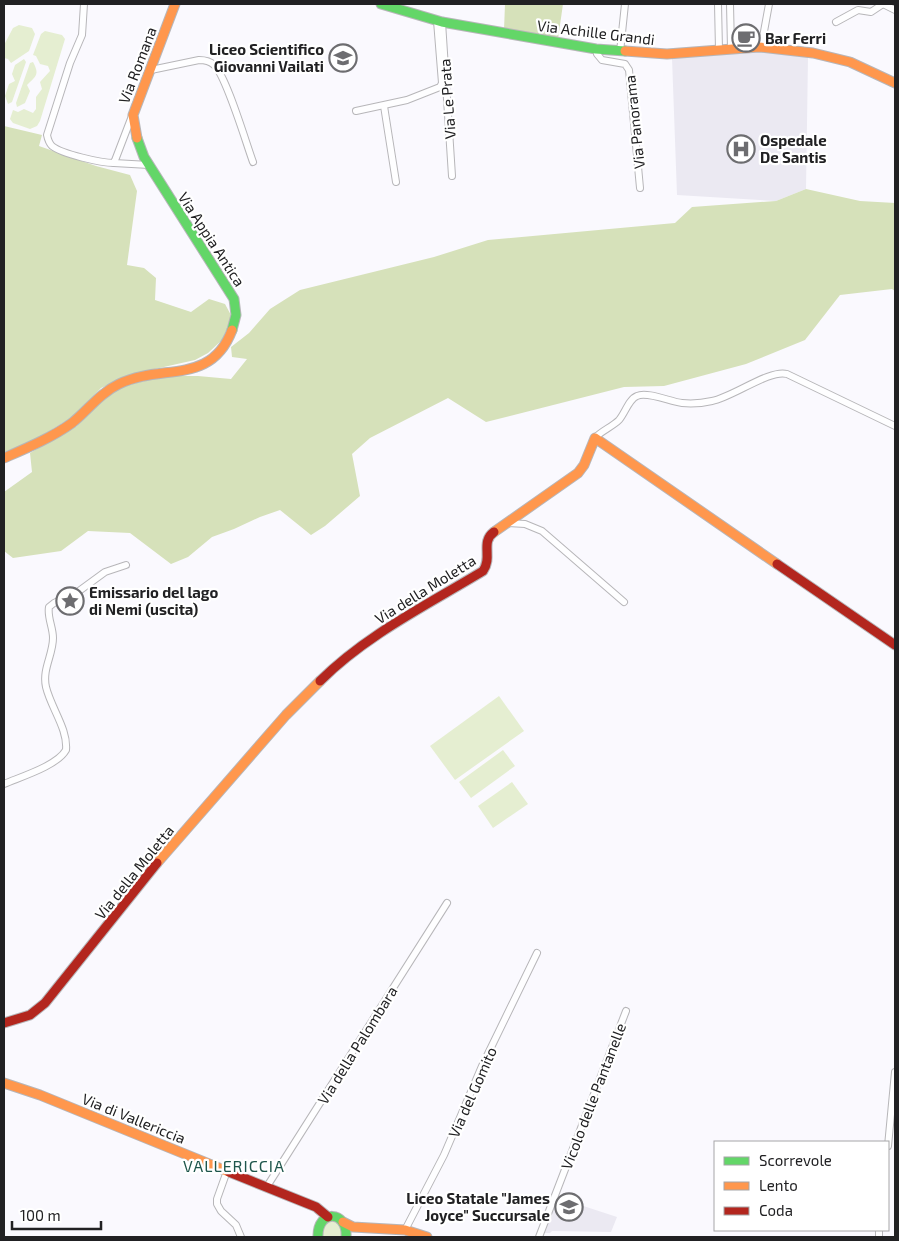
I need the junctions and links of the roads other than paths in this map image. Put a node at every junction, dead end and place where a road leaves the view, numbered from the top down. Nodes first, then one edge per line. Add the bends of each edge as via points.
1 (84, 4) edge
2 (175, 4) edge
3 (381, 4) edge
4 (625, 4) edge
5 (718, 4) edge
6 (730, 4) edge
7 (769, 4) edge
8 (883, 4) edge
9 (895, 10) edge
10 (440, 22) junction
11 (836, 22) dead end
12 (761, 48) junction
13 (596, 49) junction
14 (731, 49) junction
15 (719, 50) junction
16 (620, 52) junction
17 (151, 70) junction
18 (895, 83) edge
19 (384, 106) junction
20 (356, 111) dead end
21 (133, 114) junction
22 (253, 162) dead end
23 (114, 163) junction
24 (148, 164) junction
25 (452, 176) dead end
26 (396, 182) dead end
27 (640, 188) dead end
28 (895, 426) edge
29 (594, 438) junction
30 (4, 458) edge
31 (506, 523) junction
32 (126, 565) dead end
33 (624, 602) dead end
34 (895, 646) edge
35 (4, 784) edge
36 (446, 903) dead end
37 (537, 953) dead end
38 (626, 1011) dead end
39 (4, 1023) edge
40 (895, 1072) edge
41 (4, 1084) edge
42 (888, 1141) edge
43 (227, 1171) junction
44 (266, 1188) junction
45 (309, 1205) junction
46 (328, 1217) junction
47 (343, 1222) junction
48 (319, 1223) junction
49 (366, 1229) junction
50 (405, 1230) junction
51 (241, 1237) edge
52 (318, 1237) edge
53 (347, 1237) edge
54 (427, 1237) edge
55 (539, 1237) edge

1 - 23 street via 83,33 68,70 48,138 56,148 95,161
2 - 17 street, Via Romana
3 - 10 street, Via Achille Grandi
4 - 16 street
5 - 15 street
6 - 14 street
7 - 12 street
8 - 9 street
8 - 11 street via 871,12 858,10
10 - 13 street, Via Achille Grandi
10 - 19 street, Via Le Prata via 441,86
10 - 25 street, Via Le Prata
12 - 14 street, Via Achille Grandi
12 - 18 street, Via Achille Grandi via 799,50 838,58
13 - 16 street, Via Achille Grandi
13 - 27 street, Via Panorama via 602,60 625,64 629,70
14 - 15 street, Via Achille Grandi
15 - 16 street, Via Achille Grandi via 682,54
17 - 21 street, Via Romana
17 - 22 street via 199,60 214,65 224,80
19 - 20 street, Via Le Prata
19 - 26 street
21 - 23 street
21 - 24 street, Via Romana via 137,139
23 - 24 street
24 - 30 street, Via Appia Antica via 234,298 235,319 224,345 214,359 203,365 144,376 115,386 61,430
28 - 29 street via 779,373 728,396 705,402 683,404 639,395 618,420
29 - 31 street, Via della Moletta via 586,462 579,471
29 - 34 street
31 - 33 street via 525,524 542,531
31 - 39 street, Via della Moletta via 488,537 489,562 483,571 358,647 338,663 280,722 172,845 45,1003 30,1015
32 - 35 street via 105,572 49,607 53,642 45,680 66,750 49,764
36 - 44 street, Via della Palombara
37 - 50 street, Via del Gomito via 482,1066 444,1155
38 - 55 street, Vicolo delle Pantanelle
40 - 42 street
41 - 43 street, Via di Vallericcia via 40,1095
43 - 44 street, Via di Vallericcia
43 - 51 street via 217,1204 236,1225
44 - 45 street, Via di Vallericcia
45 - 46 street, Via di Vallericcia
45 - 48 street via 317,1213
46 - 47 street, Via di Vallericcia via 336,1217
46 - 48 street
47 - 49 street, Via di Vallericcia via 353,1228
47 - 53 street, Via di Vallericcia
48 - 52 street
49 - 50 street, Via di Vallericcia
49 - 53 street, Via di Vallericcia
50 - 54 street, Via di Vallericcia

